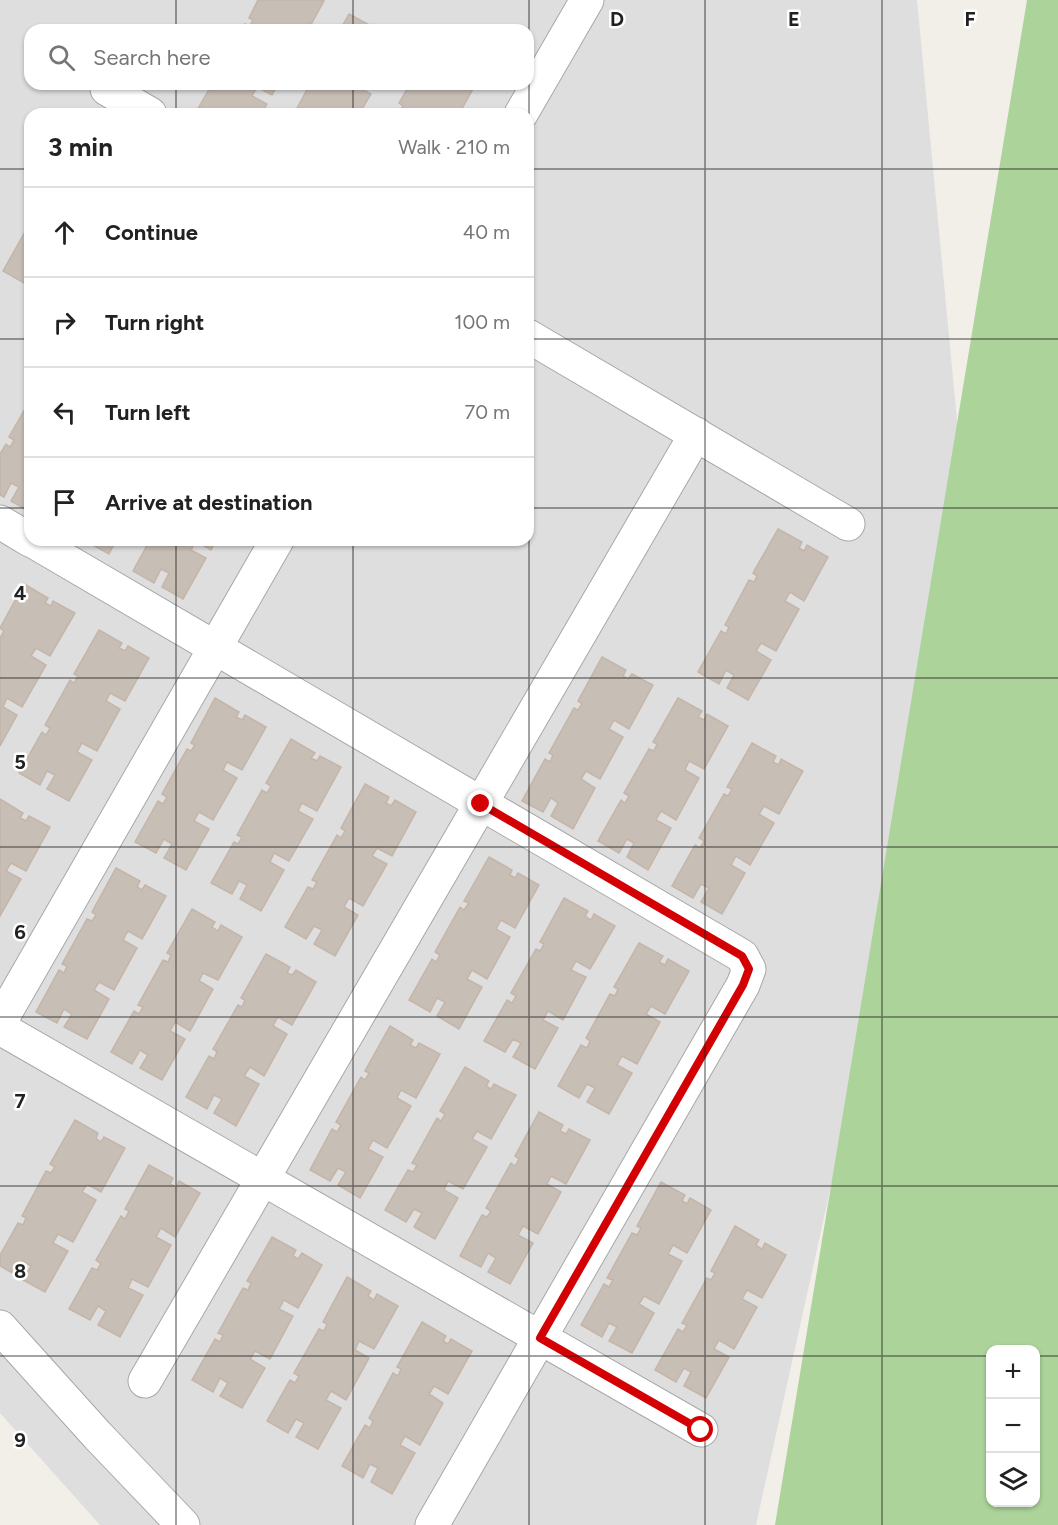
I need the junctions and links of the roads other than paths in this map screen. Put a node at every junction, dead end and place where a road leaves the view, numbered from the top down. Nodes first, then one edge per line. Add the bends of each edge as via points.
1 (587, 0) edge
2 (109, 90) edge
3 (140, 108) edge
4 (524, 108) edge
5 (534, 340) edge
6 (696, 434) junction
7 (0, 522) edge
8 (848, 524) dead end
9 (24, 536) edge
10 (40, 546) edge
11 (273, 546) edge
12 (215, 648) junction
13 (481, 804) junction
14 (0, 1022) edge
15 (0, 1028) edge
16 (263, 1179) junction
17 (0, 1327) edge
18 (540, 1338) junction
19 (146, 1381) dead end
20 (701, 1430) dead end
21 (183, 1525) edge
22 (432, 1525) edge

1 - 4 street
2 - 3 street
5 - 6 street
6 - 8 street
6 - 13 street
7 - 9 street
10 - 12 street
11 - 12 street
12 - 13 street
12 - 14 street
13 - 16 street
13 - 18 street via 742,956 749,969
15 - 16 street
16 - 18 street
16 - 19 street
17 - 21 street
18 - 20 street
18 - 22 street

